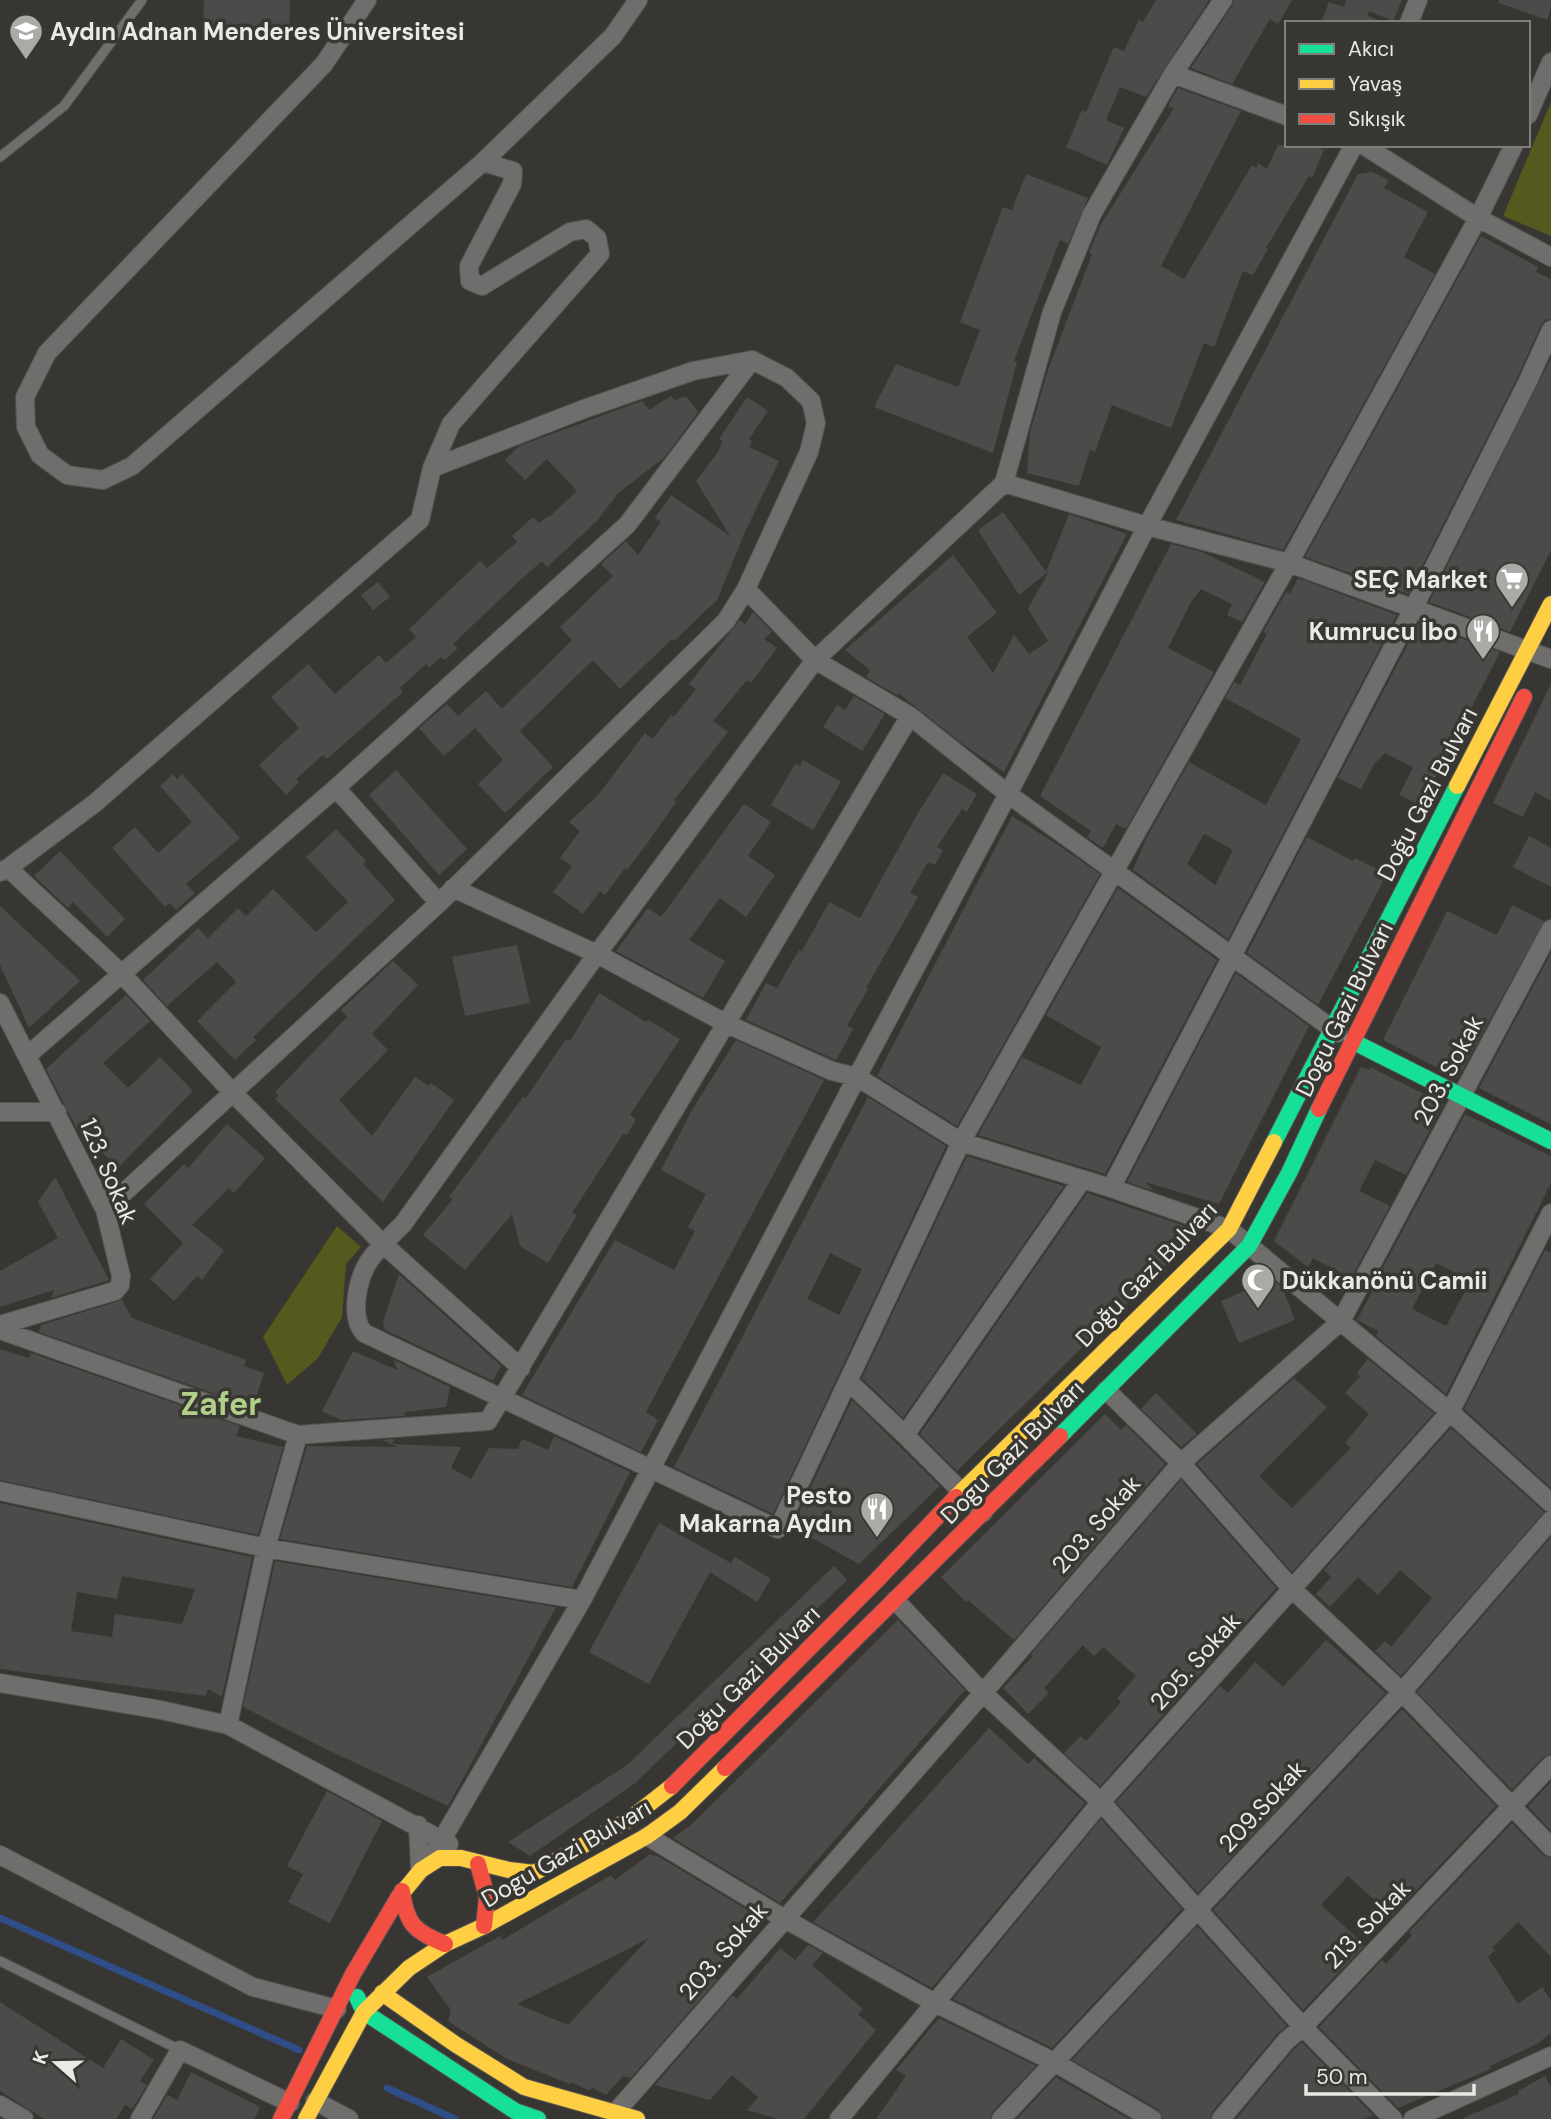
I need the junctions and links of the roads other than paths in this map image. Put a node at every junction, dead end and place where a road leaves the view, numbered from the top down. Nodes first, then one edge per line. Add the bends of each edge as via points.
1 (142, 0) edge
2 (367, 0) edge
3 (638, 0) edge
4 (1223, 0) edge
5 (1418, 0) edge
6 (1410, 21) edge
7 (1551, 62) edge
8 (1173, 74) junction
9 (1530, 110) edge
10 (1285, 115) edge
11 (1353, 147) edge
12 (1366, 147) edge
13 (1513, 147) edge
14 (0, 158) edge
15 (483, 162) junction
16 (1478, 218) junction
17 (1551, 257) edge
18 (1551, 330) edge
19 (752, 360) junction
20 (432, 468) junction
21 (1004, 483) junction
22 (1147, 526) junction
23 (1289, 563) junction
24 (746, 589) junction
25 (1551, 604) edge
26 (1413, 609) junction
27 (1526, 651) junction
28 (815, 660) junction
29 (1543, 662) edge
30 (910, 716) junction
31 (336, 788) junction
32 (1008, 794) junction
33 (4, 870) edge
34 (1113, 871) junction
35 (453, 888) junction
36 (439, 903) junction
37 (1551, 929) edge
38 (597, 954) junction
39 (1230, 957) junction
40 (121, 973) junction
41 (0, 1003) edge
42 (727, 1024) junction
43 (1333, 1030) junction
44 (1352, 1041) junction
45 (28, 1055) junction
46 (857, 1077) junction
47 (234, 1094) junction
48 (1461, 1098) junction
49 (0, 1112) edge
50 (57, 1112) junction
51 (1551, 1141) edge
52 (961, 1142) junction
53 (1082, 1180) junction
54 (1111, 1188) junction
55 (105, 1210) junction
56 (1551, 1213) edge
57 (1229, 1229) junction
58 (383, 1244) junction
59 (1249, 1246) junction
60 (1341, 1321) junction
61 (0, 1327) edge
62 (521, 1368) junction
63 (849, 1382) junction
64 (1106, 1390) junction
65 (503, 1399) junction
66 (1450, 1412) junction
67 (298, 1435) junction
68 (905, 1435) junction
69 (1181, 1463) junction
70 (650, 1468) junction
71 (0, 1491) edge
72 (960, 1492) junction
73 (1551, 1503) edge
74 (983, 1513) junction
75 (1551, 1520) edge
76 (266, 1548) junction
77 (1293, 1590) junction
78 (582, 1600) junction
79 (895, 1600) junction
80 (0, 1683) edge
81 (1402, 1692) junction
82 (983, 1693) junction
83 (228, 1725) junction
84 (1551, 1765) edge
85 (1101, 1802) junction
86 (1513, 1807) junction
87 (418, 1825) junction
88 (647, 1836) junction
89 (442, 1838) junction
90 (1551, 1847) edge
91 (0, 1855) edge
92 (475, 1862) junction
93 (425, 1865) junction
94 (402, 1891) junction
95 (1197, 1912) junction
96 (783, 1918) junction
97 (484, 1926) junction
98 (444, 1944) junction
99 (0, 1961) edge
100 (354, 1972) junction
101 (383, 1993) junction
102 (935, 2003) junction
103 (337, 2009) junction
104 (364, 2012) junction
105 (1303, 2027) junction
106 (180, 2050) junction
107 (1550, 2060) edge
108 (1054, 2062) junction
109 (315, 2101) junction
110 (0, 2105) edge
111 (285, 2111) edge
112 (615, 2113) junction
113 (143, 2118) edge
114 (24, 2119) edge
115 (306, 2119) edge
116 (322, 2119) edge
117 (349, 2119) edge
118 (538, 2119) edge
119 (636, 2119) edge
120 (839, 2119) edge
121 (1001, 2119) edge
122 (1152, 2119) edge
123 (1221, 2119) edge
124 (1392, 2119) edge
125 (1413, 2119) edge

1 - 14 lane via 64,106
2 - 15 street via 324,64 47,352 25,397 26,427 40,455 67,474 103,480 132,466
3 - 15 street via 613,36
4 - 8 street
5 - 6 street
7 - 9 street
8 - 10 street
8 - 21 street via 1092,214 1052,312
11 - 22 street
12 - 16 street
13 - 16 street
15 - 20 street via 513,171 512,184 469,266 470,281 482,286 570,232 586,229 597,238 600,254 451,424
16 - 17 street
16 - 23 street
18 - 26 street
19 - 20 street via 693,371
19 - 24 street via 788,378 811,401 816,424 809,452
19 - 31 street via 627,525
20 - 33 street via 420,520 96,803
21 - 22 street
21 - 28 street
22 - 23 street
22 - 32 street
23 - 26 street
23 - 34 street
24 - 28 street
24 - 35 street via 726,621
25 - 27 main road, Doğu Gazi Bulvarı
26 - 27 street
26 - 39 street
27 - 29 street
27 - 43 main road, Doğu Gazi Bulvarı
28 - 30 street
28 - 38 street
29 - 44 main road, Dogu Gazi Bulvarı
30 - 32 street
30 - 42 street
31 - 36 street
31 - 40 street
32 - 34 street
32 - 46 street
33 - 40 street
34 - 39 street
34 - 52 street
35 - 36 street
35 - 38 street
36 - 47 street
37 - 48 street, 203. Sokak
38 - 42 street
38 - 58 street via 403,1224
39 - 43 street
39 - 54 street
40 - 45 street
40 - 47 street
41 - 45 street, 123. Sokak
42 - 46 street via 832,1071
42 - 62 street
43 - 44 street
43 - 57 main road, Doğu Gazi Bulvarı
44 - 48 main road
44 - 59 main road, Dogu Gazi Bulvarı
45 - 50 street, 123. Sokak
46 - 52 street
46 - 70 street
47 - 55 street
47 - 58 street
48 - 51 main road
48 - 60 street, 203. Sokak
49 - 50 street
50 - 55 street, 123. Sokak
52 - 53 street
52 - 63 street
53 - 54 street
53 - 68 street
54 - 57 street
55 - 61 street, 123. Sokak via 121,1276 118,1288
56 - 66 street, 205. Sokak
57 - 59 street
57 - 72 main road, Doğu Gazi Bulvarı
58 - 62 street
58 - 65 street via 368,1263 355,1305 358,1326 364,1333
59 - 60 street
59 - 64 main road, Dogu Gazi Bulvarı
60 - 66 street
60 - 69 street, 203. Sokak
61 - 67 street
62 - 65 street
63 - 68 street
63 - 70 street via 778,1529
64 - 69 street
64 - 74 main road, Dogu Gazi Bulvarı
65 - 67 street via 488,1421
65 - 70 street
66 - 73 street
66 - 77 street, 205. Sokak
67 - 76 street
68 - 72 street
69 - 77 street
69 - 82 street, 203. Sokak
70 - 78 street
71 - 76 street
72 - 74 street
72 - 92 main road, Doğu Gazi Bulvarı via 663,1795 534,1873 516,1874
74 - 79 main road, Dogu Gazi Bulvarı
75 - 81 street, 209.Sokak
76 - 78 street
76 - 83 street
77 - 81 street
77 - 85 street, 205. Sokak
78 - 89 street
79 - 82 street
79 - 88 main road, Dogu Gazi Bulvarı via 680,1812
80 - 83 street
81 - 86 street
81 - 95 street, 209.Sokak
82 - 85 street
82 - 96 street, 203. Sokak
83 - 87 street
84 - 86 street, 213. Sokak
85 - 95 street
85 - 102 street, 205. Sokak
86 - 90 street
86 - 105 street, 213. Sokak
87 - 89 street
87 - 93 street
88 - 96 street
88 - 97 main road, Dogu Gazi Bulvarı
89 - 92 street
89 - 93 street
91 - 103 street via 253,1987
92 - 93 main road, Doğu Gazi Bulvarı via 453,1857
92 - 97 main road via 487,1897
93 - 94 main road
94 - 98 main road via 403,1912 411,1926
94 - 100 main road
95 - 105 street
95 - 108 street, 209.Sokak
96 - 102 street
96 - 112 street, 203. Sokak
97 - 98 main road, Dogu Gazi Bulvarı
98 - 101 main road, Dogu Gazi Bulvarı via 408,1968
99 - 106 lane
100 - 103 main road
100 - 104 main road
101 - 104 main road, Dogu Gazi Bulvarı
101 - 112 main road via 524,2087
102 - 108 street
102 - 120 street, 205. Sokak
103 - 111 main road
104 - 109 main road, Dogu Gazi Bulvarı
104 - 118 main road via 515,2111
105 - 123 street, 213. Sokak
105 - 124 street
106 - 111 street
106 - 113 street
107 - 125 street
108 - 121 street, 209.Sokak
108 - 122 street
109 - 115 main road, Dogu Gazi Bulvarı
109 - 116 street
109 - 117 street
110 - 114 street
112 - 119 main road

